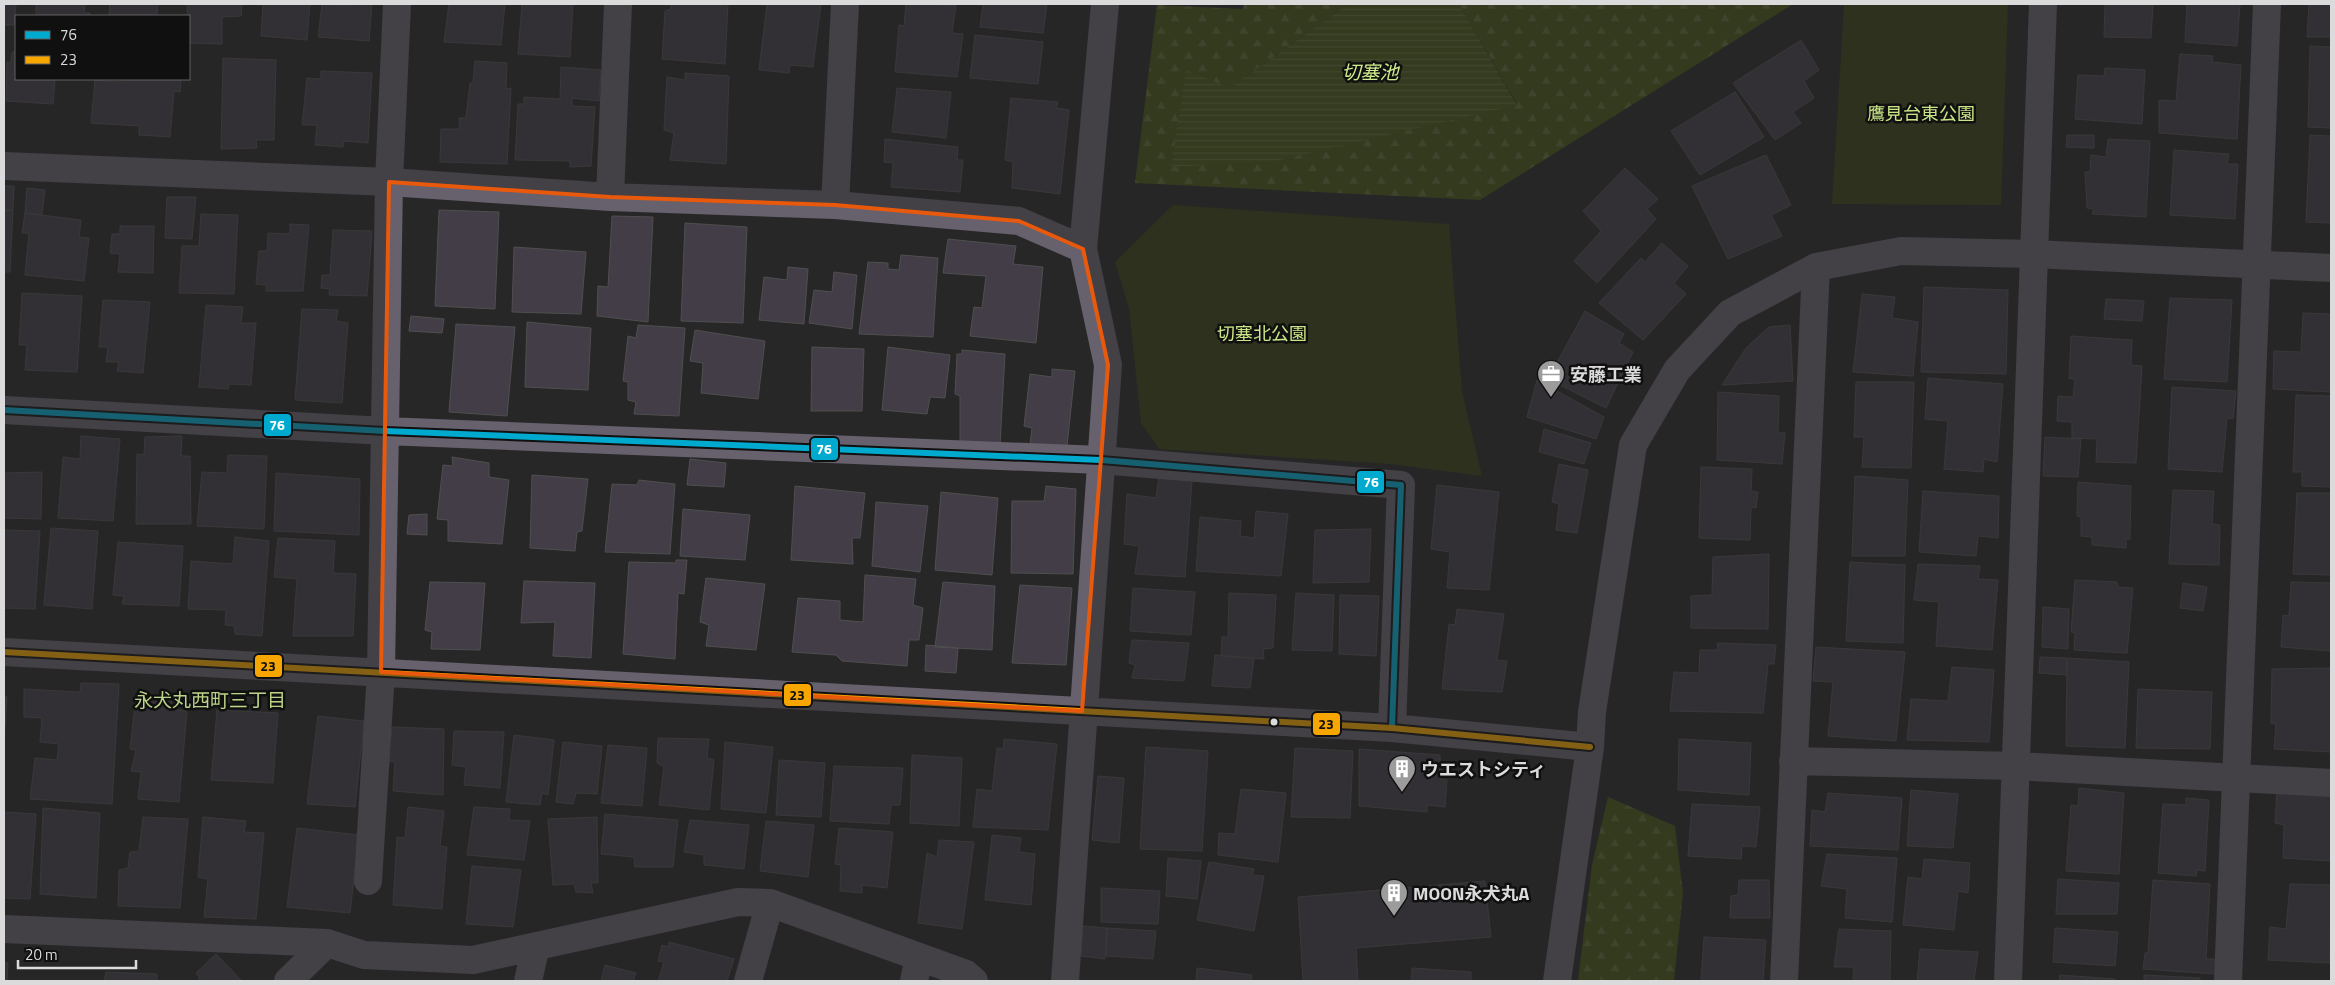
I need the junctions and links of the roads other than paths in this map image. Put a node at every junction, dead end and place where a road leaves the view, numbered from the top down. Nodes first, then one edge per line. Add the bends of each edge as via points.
1 (397, 4) edge
2 (618, 4) edge
3 (845, 4) edge
4 (1105, 4) edge
5 (2043, 4) edge
6 (2267, 4) edge
7 (4, 166) edge
8 (389, 182) junction
9 (610, 197) junction
10 (835, 205) junction
11 (1083, 249) junction
12 (2033, 254) junction
13 (2256, 265) junction
14 (1816, 267) junction
15 (2331, 268) edge
16 (4, 410) edge
17 (385, 431) junction
18 (1101, 460) junction
19 (4, 652) edge
20 (381, 672) junction
21 (1082, 711) junction
22 (1392, 728) junction
23 (1590, 747) junction
24 (1793, 761) junction
25 (2016, 766) junction
26 (2237, 777) junction
27 (2331, 783) edge
28 (368, 880) dead end
29 (770, 903) junction
30 (4, 929) edge
31 (326, 943) junction
32 (536, 946) junction
33 (917, 969) edge
34 (288, 981) edge
35 (528, 981) edge
36 (748, 981) edge
37 (974, 981) edge
38 (1065, 981) edge
39 (1557, 981) edge
40 (1784, 981) edge
41 (2008, 981) edge
42 (2228, 981) edge

1 - 8 street
2 - 9 street
3 - 10 street
4 - 11 street
5 - 12 street
6 - 13 street
7 - 8 street
8 - 9 street
8 - 17 street
9 - 10 street
10 - 11 street via 1018,221
11 - 18 street via 1108,365
12 - 13 street
12 - 14 street via 1901,251
12 - 25 street
13 - 15 street
13 - 26 street
14 - 23 street via 1730,313 1677,370 1632,445 1592,712
14 - 24 street
16 - 17 street
17 - 18 street
17 - 20 street
18 - 21 street
18 - 22 street via 1401,485
19 - 20 street
20 - 21 street
20 - 28 street
21 - 22 street
21 - 38 street
22 - 23 street
23 - 39 street
24 - 25 street
24 - 40 street
25 - 26 street
25 - 41 street
26 - 27 street
26 - 42 street
29 - 32 street via 738,902
29 - 33 street
29 - 36 street
30 - 31 street
31 - 32 street via 364,954 473,960
31 - 34 street
32 - 35 street
33 - 37 street via 966,974

